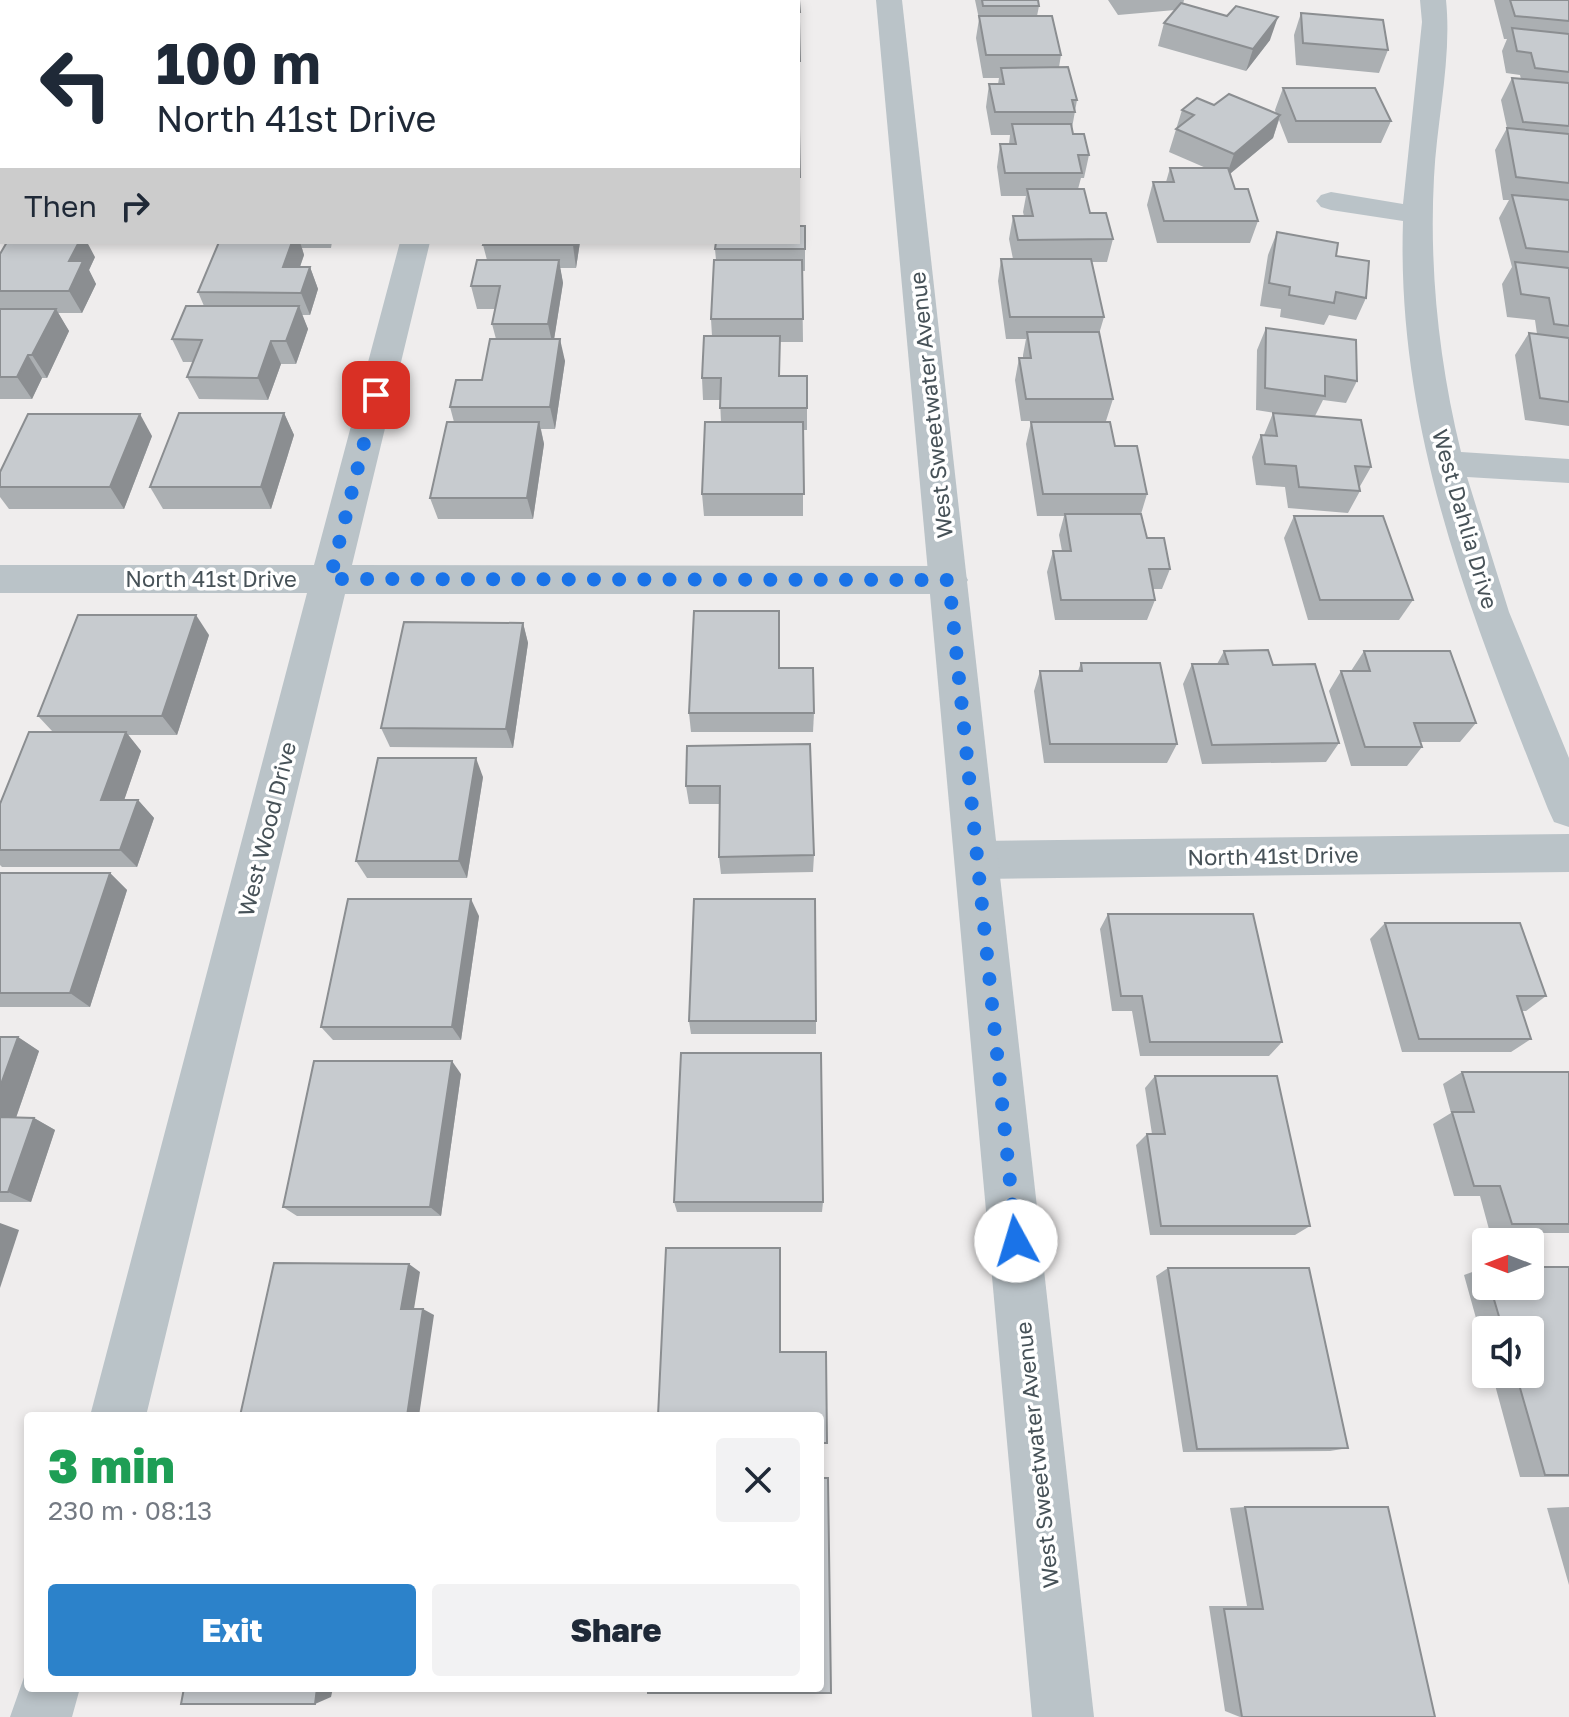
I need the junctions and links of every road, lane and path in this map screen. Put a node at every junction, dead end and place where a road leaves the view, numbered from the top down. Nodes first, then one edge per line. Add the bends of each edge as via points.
1 (889, 0) edge
2 (1433, 0) edge
3 (1331, 201) dead end
4 (1418, 215) junction
5 (414, 244) edge
6 (1447, 463) junction
7 (1569, 471) edge
8 (0, 579) edge
9 (330, 579) junction
10 (949, 580) junction
11 (1569, 809) edge
12 (1569, 853) edge
13 (978, 860) junction
14 (119, 1412) edge
15 (48, 1692) edge
16 (41, 1717) edge
17 (1063, 1717) edge

1 - 10 street, West Sweetwater Avenue
2 - 4 street, West Dahlia Drive
3 - 4 street
4 - 6 street, West Dahlia Drive via 1427,356
5 - 9 street, West Wood Drive
6 - 7 street
6 - 11 street, West Dahlia Drive via 1490,610
8 - 9 street, North 41st Drive
9 - 10 street, North 41st Drive
9 - 14 street, West Wood Drive
10 - 13 street, West Sweetwater Avenue
12 - 13 street, North 41st Drive
13 - 17 street, West Sweetwater Avenue
15 - 16 street

